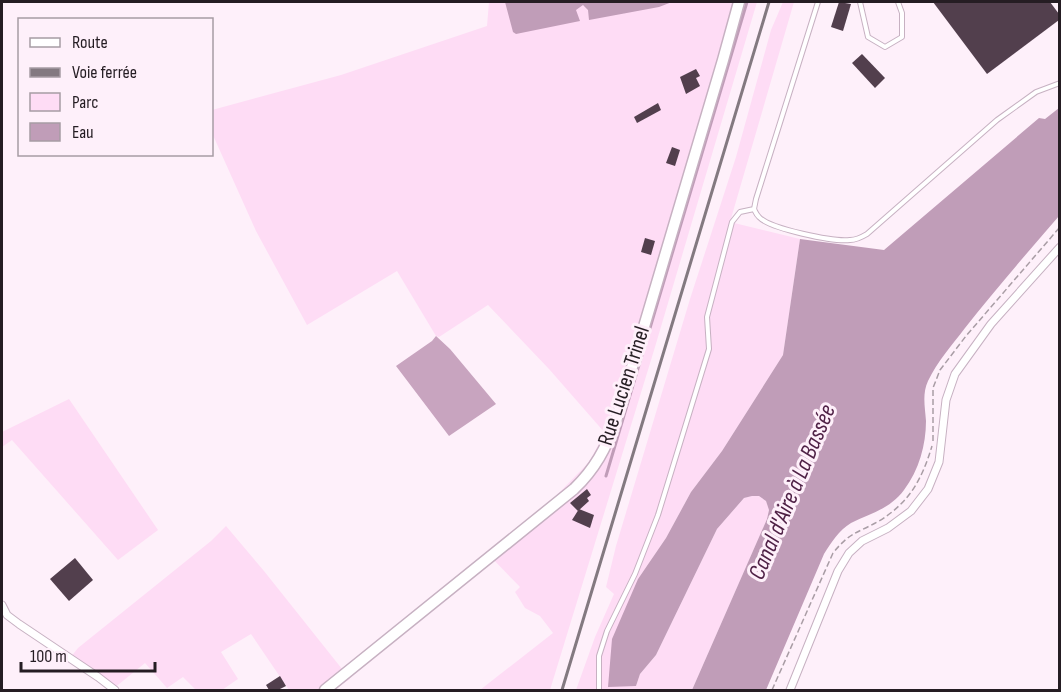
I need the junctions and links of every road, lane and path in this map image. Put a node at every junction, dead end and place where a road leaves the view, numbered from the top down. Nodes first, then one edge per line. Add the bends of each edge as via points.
1 (739, 2) edge
2 (818, 2) edge
3 (860, 2) edge
4 (898, 2) edge
5 (1059, 83) edge
6 (754, 209) junction
7 (1059, 226) edge
8 (1059, 247) edge
9 (2, 605) edge
10 (116, 690) edge
11 (325, 690) edge
12 (598, 690) edge
13 (772, 690) edge
14 (790, 690) edge

1 - 11 street, Rue Lucien Trinel via 616,421 603,453 573,489
2 - 6 lane
3 - 4 lane via 868,37 885,47 902,37
5 - 6 lane via 1036,92 997,120 860,238 840,241 797,232 765,222
6 - 12 lane via 740,212 732,222 707,316 710,349 658,515 607,630 599,656
7 - 13 path via 940,370 933,388 933,445 915,489 878,521 845,538 833,553
8 - 14 street via 991,324 955,374 946,400 939,462 928,489 911,511 849,553
9 - 10 street via 19,624

